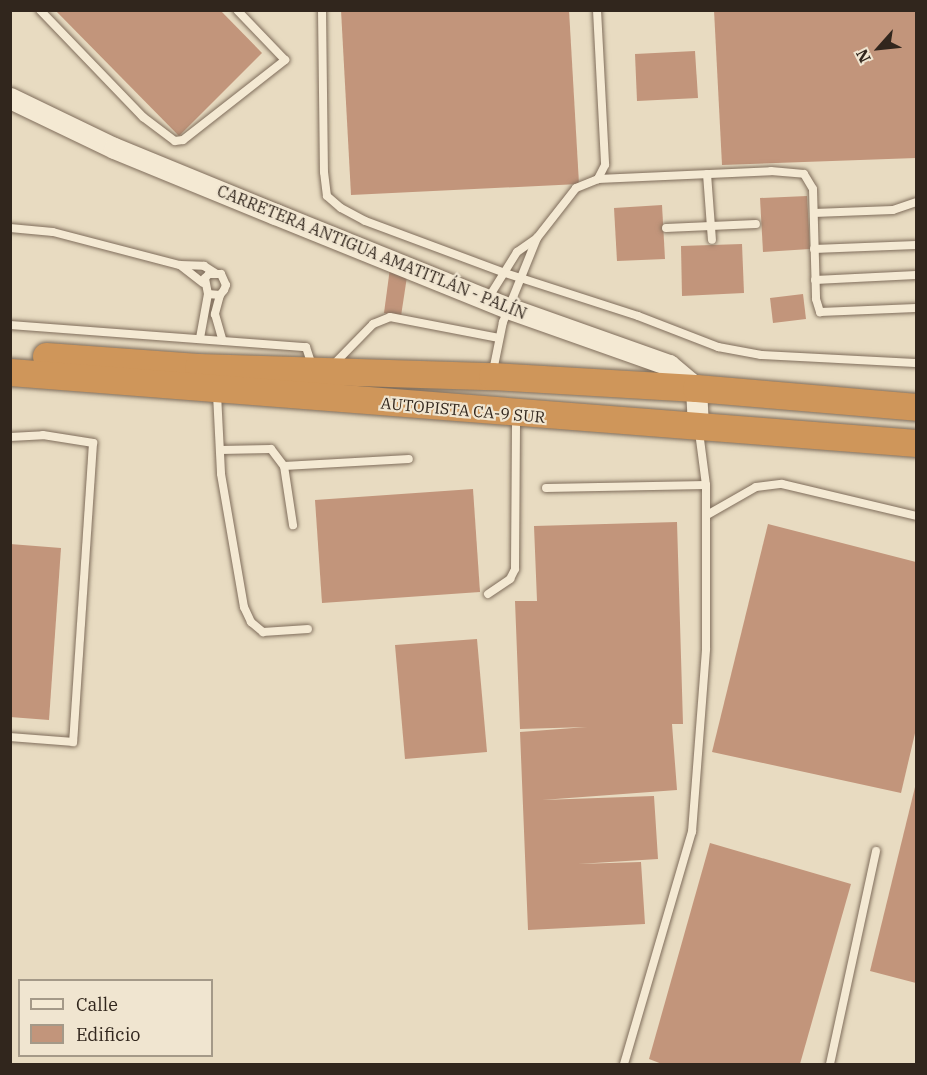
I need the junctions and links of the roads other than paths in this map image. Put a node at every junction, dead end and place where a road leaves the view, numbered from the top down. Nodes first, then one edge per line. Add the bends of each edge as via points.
1 (40, 10) edge
2 (237, 10) edge
3 (322, 10) edge
4 (597, 10) edge
5 (10, 98) edge
6 (707, 174) junction
7 (598, 179) junction
8 (916, 202) edge
9 (814, 213) junction
10 (756, 224) dead end
11 (711, 226) junction
12 (10, 228) edge
13 (666, 228) dead end
14 (537, 238) junction
15 (712, 240) dead end
16 (916, 245) edge
17 (814, 249) junction
18 (180, 265) junction
19 (502, 272) junction
20 (215, 273) junction
21 (916, 275) edge
22 (522, 278) junction
23 (815, 280) junction
24 (203, 283) junction
25 (208, 294) junction
26 (220, 294) junction
27 (487, 300) junction
28 (508, 308) junction
29 (916, 308) edge
30 (10, 325) edge
31 (200, 338) junction
32 (499, 338) junction
33 (222, 339) junction
34 (10, 354) edge
35 (916, 363) edge
36 (321, 370) junction
37 (10, 372) edge
38 (492, 376) junction
39 (696, 388) junction
40 (217, 390) junction
41 (916, 407) edge
42 (516, 414) junction
43 (698, 427) junction
44 (10, 437) edge
45 (916, 443) edge
46 (220, 450) junction
47 (409, 459) dead end
48 (284, 466) junction
49 (706, 485) junction
50 (546, 488) dead end
51 (707, 515) junction
52 (916, 516) edge
53 (293, 525) dead end
54 (488, 594) dead end
55 (308, 629) dead end
56 (10, 737) edge
57 (876, 851) dead end
58 (624, 1065) edge
59 (830, 1065) edge

1 - 2 lane via 143,117 175,141 183,140 285,60
3 - 19 lane via 327,196 365,221
4 - 7 lane via 605,165
5 - 27 main road, CARRETERA ANTIGUA AMATITLÁN - PALÍN via 114,148
6 - 7 lane
6 - 9 lane via 804,174 813,189
6 - 11 lane
7 - 14 lane via 576,188
8 - 9 lane via 893,210
9 - 17 lane
10 - 11 lane
11 - 13 lane
11 - 15 lane
12 - 18 lane via 53,232
14 - 19 lane via 517,252
14 - 22 lane
16 - 17 lane
17 - 23 lane
18 - 20 lane via 204,266
18 - 24 lane
19 - 22 lane
19 - 27 lane
20 - 24 lane via 209,274
20 - 26 lane via 225,279
21 - 23 lane
22 - 28 lane
22 - 35 lane via 718,347 761,355
23 - 29 lane via 820,312
24 - 25 lane
25 - 26 lane
25 - 31 lane
26 - 33 lane via 215,314
27 - 28 main road, CARRETERA ANTIGUA AMATITLÁN - PALÍN
28 - 32 lane
28 - 39 main road, CARRETERA ANTIGUA AMATITLÁN - PALÍN via 662,363
30 - 31 lane
31 - 33 lane
32 - 36 lane via 390,317 373,324
32 - 38 lane
33 - 36 lane via 306,347
34 - 36 highway, AUTOPISTA CA-9 SUR
36 - 38 highway, AUTOPISTA CA-9 SUR
37 - 40 highway, AUTOPISTA CA-9 SUR
38 - 39 highway, AUTOPISTA CA-9 SUR
39 - 41 highway, AUTOPISTA CA-9 SUR
39 - 43 main road
40 - 42 highway, AUTOPISTA CA-9 SUR
40 - 46 lane
42 - 43 highway, AUTOPISTA CA-9 SUR
42 - 54 lane via 515,569 510,579
43 - 45 highway, AUTOPISTA CA-9 SUR
43 - 49 lane
44 - 56 lane via 44,435 93,443 73,742
46 - 48 lane via 271,449
46 - 55 lane via 244,607 251,622 264,632
47 - 48 lane
48 - 53 lane
49 - 50 lane
49 - 51 lane
51 - 52 lane via 756,487 782,484
51 - 58 lane via 706,649 692,832
57 - 59 lane

